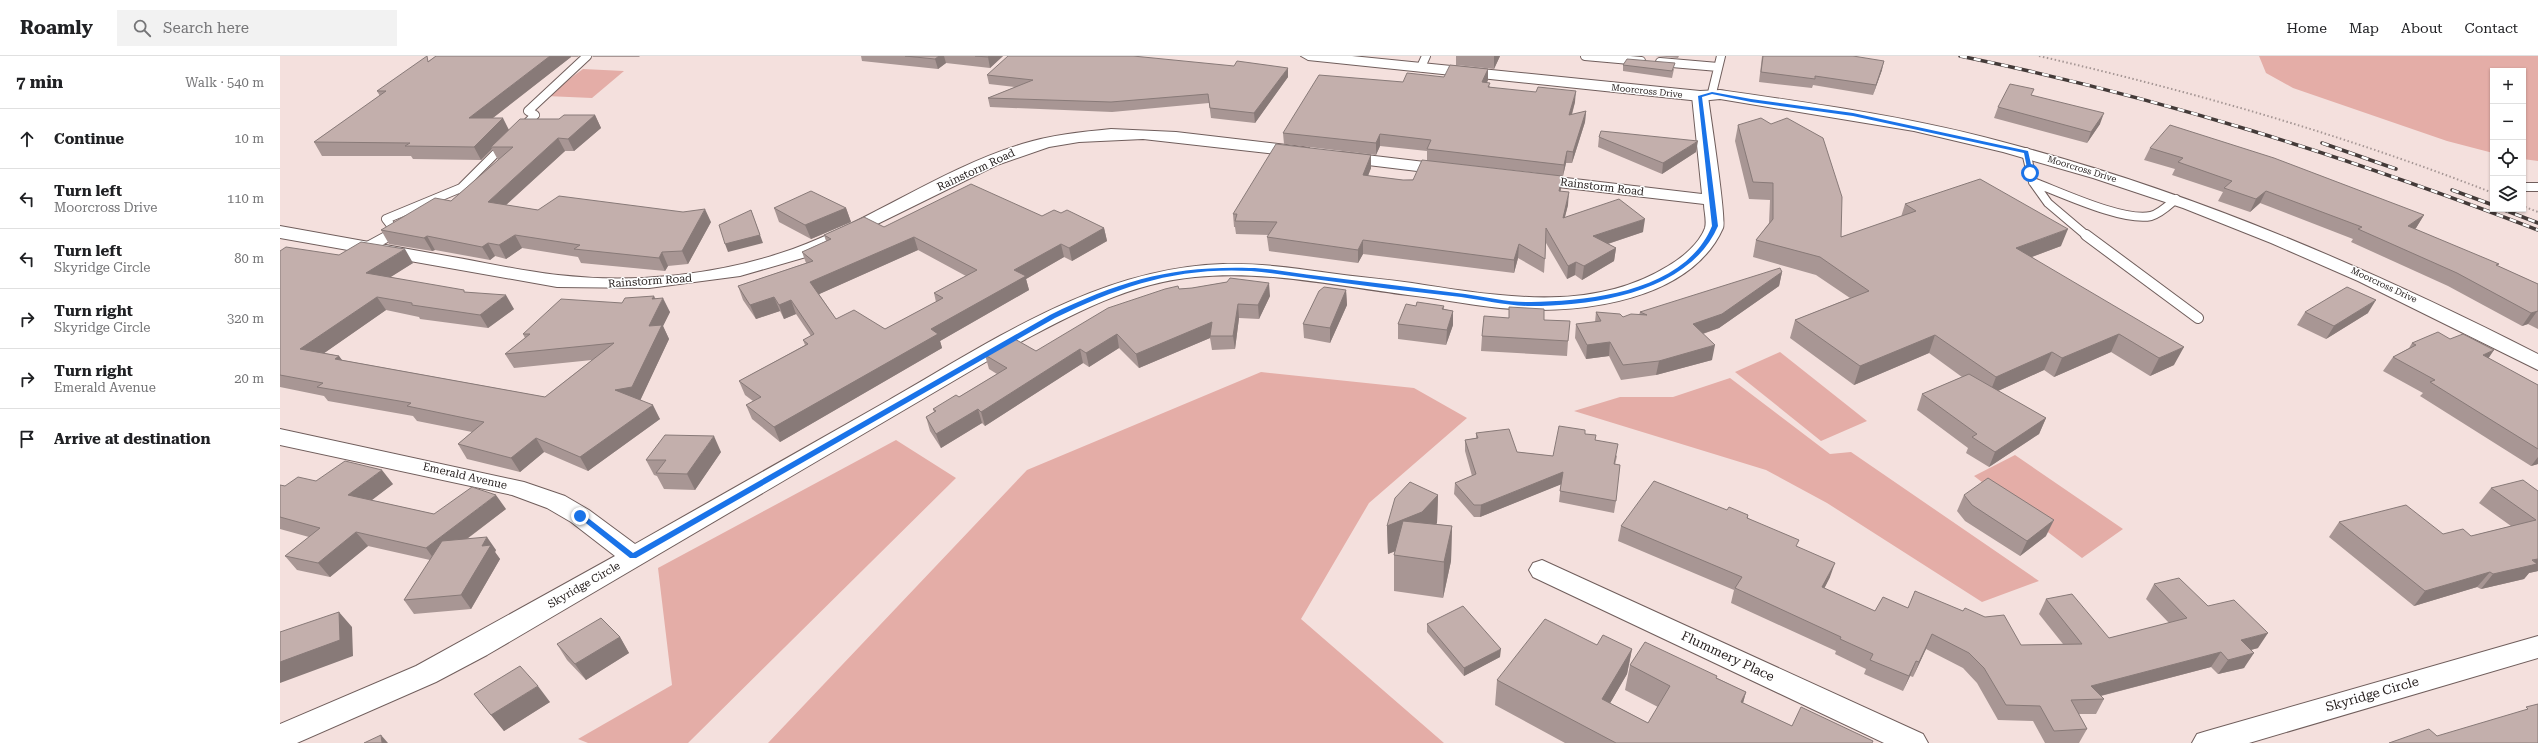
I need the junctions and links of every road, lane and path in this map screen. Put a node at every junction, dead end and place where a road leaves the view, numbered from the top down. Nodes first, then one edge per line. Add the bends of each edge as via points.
1 (587, 56) edge
2 (1308, 56) edge
3 (1585, 56) edge
4 (1721, 56) edge
5 (2039, 56) edge
6 (1374, 59) edge
7 (1423, 62) edge
8 (1718, 67) junction
9 (1706, 94) junction
10 (2026, 152) junction
11 (1468, 172) edge
12 (1515, 177) edge
13 (2033, 182) junction
14 (2526, 187) edge
15 (2538, 187) edge
16 (2490, 192) edge
17 (2176, 199) junction
18 (1712, 200) junction
19 (2526, 207) edge
20 (2538, 212) edge
21 (280, 232) edge
22 (366, 248) junction
23 (2198, 318) dead end
24 (2538, 363) edge
25 (280, 437) edge
26 (633, 556) junction
27 (1542, 570) dead end
28 (2538, 647) edge
29 (280, 737) edge
30 (1913, 743) edge
31 (2207, 743) edge

1 - 22 lane via 528,111 535,115 461,188 386,219 396,232
2 - 6 street, Moorcross Drive
3 - 8 lane
4 - 8 lane
5 - 16 path via 2263,114 2410,161
6 - 7 street, Moorcross Drive
7 - 9 street, Moorcross Drive
8 - 9 lane
9 - 10 street, Moorcross Drive via 1853,114
9 - 18 street, Skyridge Circle
10 - 13 lane
10 - 17 street, Moorcross Drive
11 - 22 street, Rainstorm Road via 1149,135 1097,135 1056,140 1000,157 801,252 732,272 663,282 594,284 558,281
12 - 18 street, Rainstorm Road
13 - 17 lane via 2142,218 2157,213
13 - 23 lane via 2044,199 2066,219
14 - 15 lane
17 - 24 street, Moorcross Drive via 2284,240 2382,283
18 - 26 street, Skyridge Circle via 1715,226 1710,239 1682,267 1640,288 1596,299 1530,304 1250,270 1170,273 1121,285 1079,303 1006,342
19 - 20 path
21 - 22 street, Rainstorm Road
25 - 26 street, Emerald Avenue via 516,488 556,502
26 - 29 street, Skyridge Circle via 478,647 426,674
27 - 30 street, Flummery Place
28 - 31 street, Skyridge Circle

